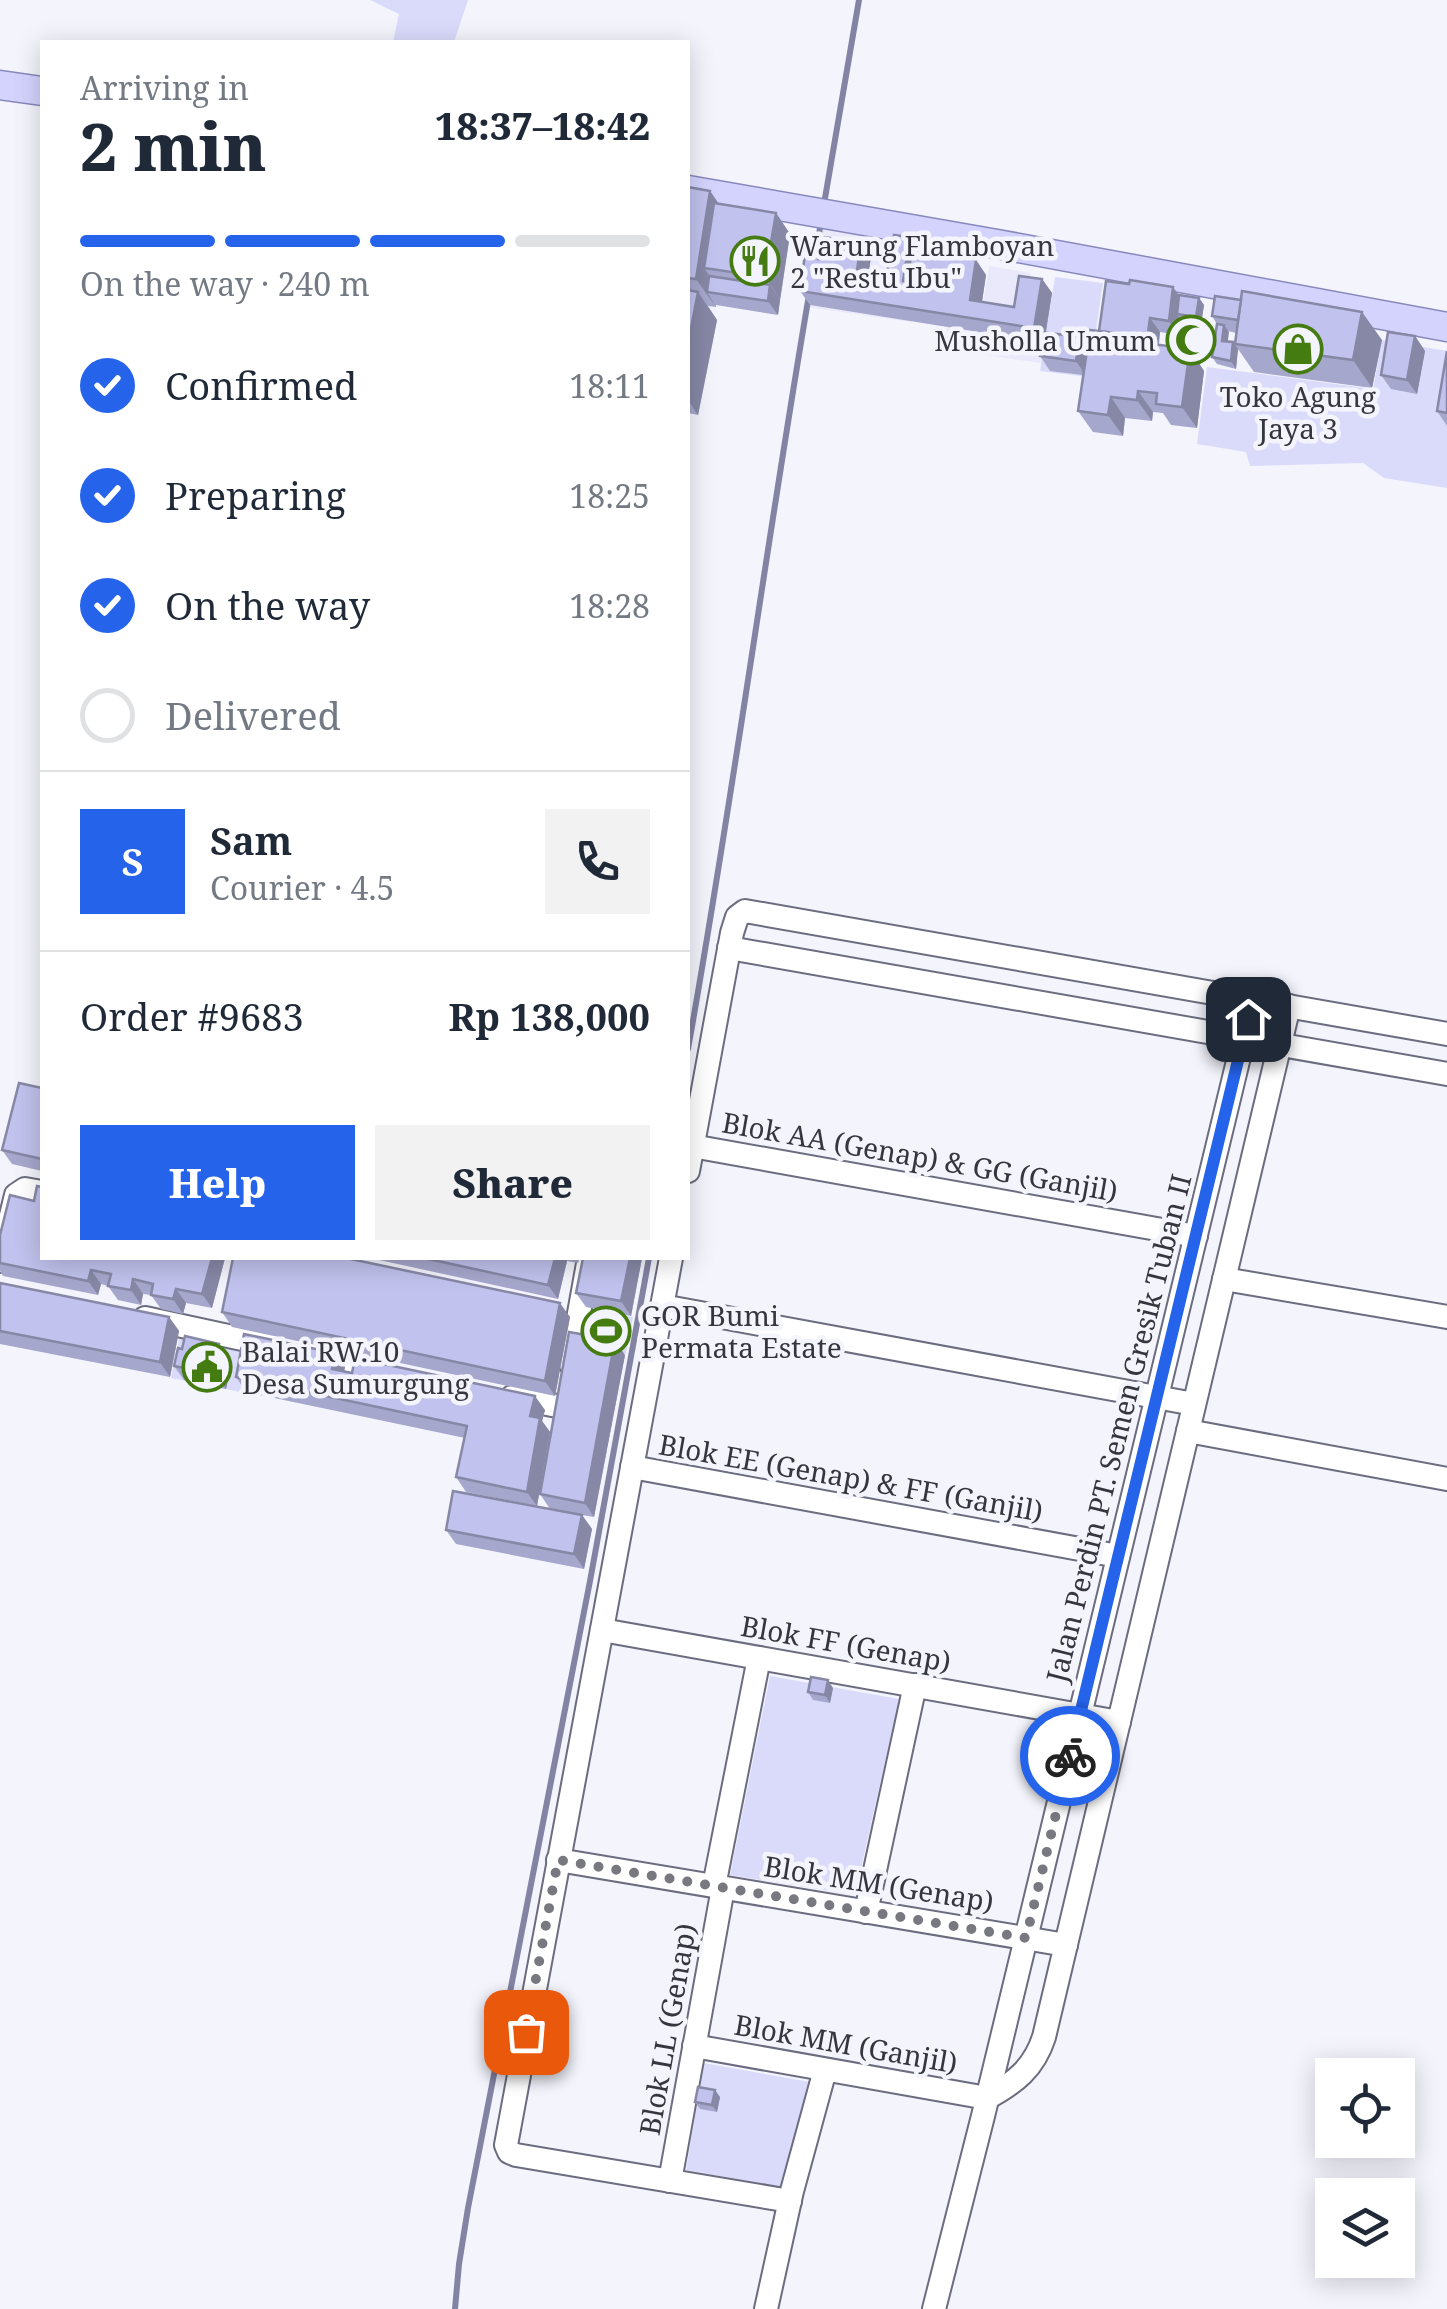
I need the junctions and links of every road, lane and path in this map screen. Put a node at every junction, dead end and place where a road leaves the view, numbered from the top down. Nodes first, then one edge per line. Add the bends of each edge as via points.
1 (0, 85) edge
2 (40, 91) edge
3 (690, 190) edge
4 (1447, 327) edge
5 (729, 948) junction
6 (977, 950) junction
7 (968, 990) junction
8 (1253, 999) junction
9 (1289, 1006) junction
10 (1447, 1034) edge
11 (1243, 1038) junction
12 (1280, 1045) junction
13 (1447, 1074) edge
14 (692, 1146) junction
15 (690, 1158) edge
16 (40, 1192) edge
17 (1196, 1236) junction
18 (588, 1260) edge
19 (671, 1260) edge
20 (0, 1261) edge
21 (1224, 1279) junction
22 (662, 1306) junction
23 (116, 1312) edge
24 (1447, 1318) edge
25 (407, 1374) edge
26 (485, 1391) edge
27 (1157, 1396) junction
28 (1194, 1404) junction
29 (1188, 1431) junction
30 (632, 1467) junction
31 (1447, 1479) edge
32 (1118, 1556) junction
33 (602, 1630) junction
34 (759, 1658) junction
35 (916, 1686) junction
36 (1080, 1714) junction
37 (1119, 1722) junction
38 (558, 1860) junction
39 (718, 1887) junction
40 (866, 1912) junction
41 (1026, 1938) junction
42 (1066, 1944) junction
43 (694, 2046) junction
44 (826, 2070) junction
45 (987, 2098) junction
46 (670, 2180) junction
47 (790, 2200) junction
48 (766, 2309) edge
49 (934, 2309) edge

1 - 2 main road
3 - 4 main road
5 - 6 street via 736,917 750,911
5 - 7 street
5 - 14 street
6 - 7 street
6 - 8 street
7 - 11 street
8 - 9 street
8 - 11 street, Jalan Perdin PT. Semen Gresik Tuban II
9 - 10 street
9 - 12 street
11 - 12 street
11 - 17 street, Jalan Perdin PT. Semen Gresik Tuban II
12 - 13 street
12 - 21 street
14 - 15 street
14 - 17 street, Blok AA (Genap) & GG (Ganjil)
16 - 20 street via 18,1193
17 - 27 street, Jalan Perdin PT. Semen Gresik Tuban II
18 - 26 street via 570,1310 561,1417
19 - 22 street
21 - 24 street
21 - 28 street
22 - 27 street
22 - 30 street
23 - 25 street via 222,1324
27 - 28 street
27 - 32 street, Jalan Perdin PT. Semen Gresik Tuban II
28 - 29 street
29 - 31 street
29 - 37 street
30 - 32 street, Blok EE (Genap) & FF (Ganjil)
30 - 33 street
32 - 36 street, Jalan Perdin PT. Semen Gresik Tuban II
33 - 34 street, Blok FF (Genap)
33 - 38 street
34 - 35 street, Blok FF (Genap)
34 - 39 street, Blok LL (Genap)
35 - 36 street, Blok FF (Genap)
35 - 40 street
36 - 37 street, Blok FF (Genap)
36 - 41 street, Jalan Perdin PT. Semen Gresik Tuban II
37 - 42 street
38 - 39 street, Blok MM (Genap)
38 - 46 street via 506,2147 514,2155
39 - 40 street, Blok MM (Genap)
39 - 43 street, Blok LL (Genap)
40 - 41 street, Blok MM (Genap)
41 - 42 street, Blok MM (Genap)
41 - 45 street, Jalan Perdin PT. Semen Gresik Tuban II
42 - 45 street via 1038,2053 1017,2080
43 - 44 street, Blok MM (Ganjil)
43 - 46 street, Blok LL (Genap)
44 - 45 street, Blok MM (Ganjil)
44 - 47 street
45 - 49 street, Jalan Perdin PT. Semen Gresik Tuban II
46 - 47 street
47 - 48 street

